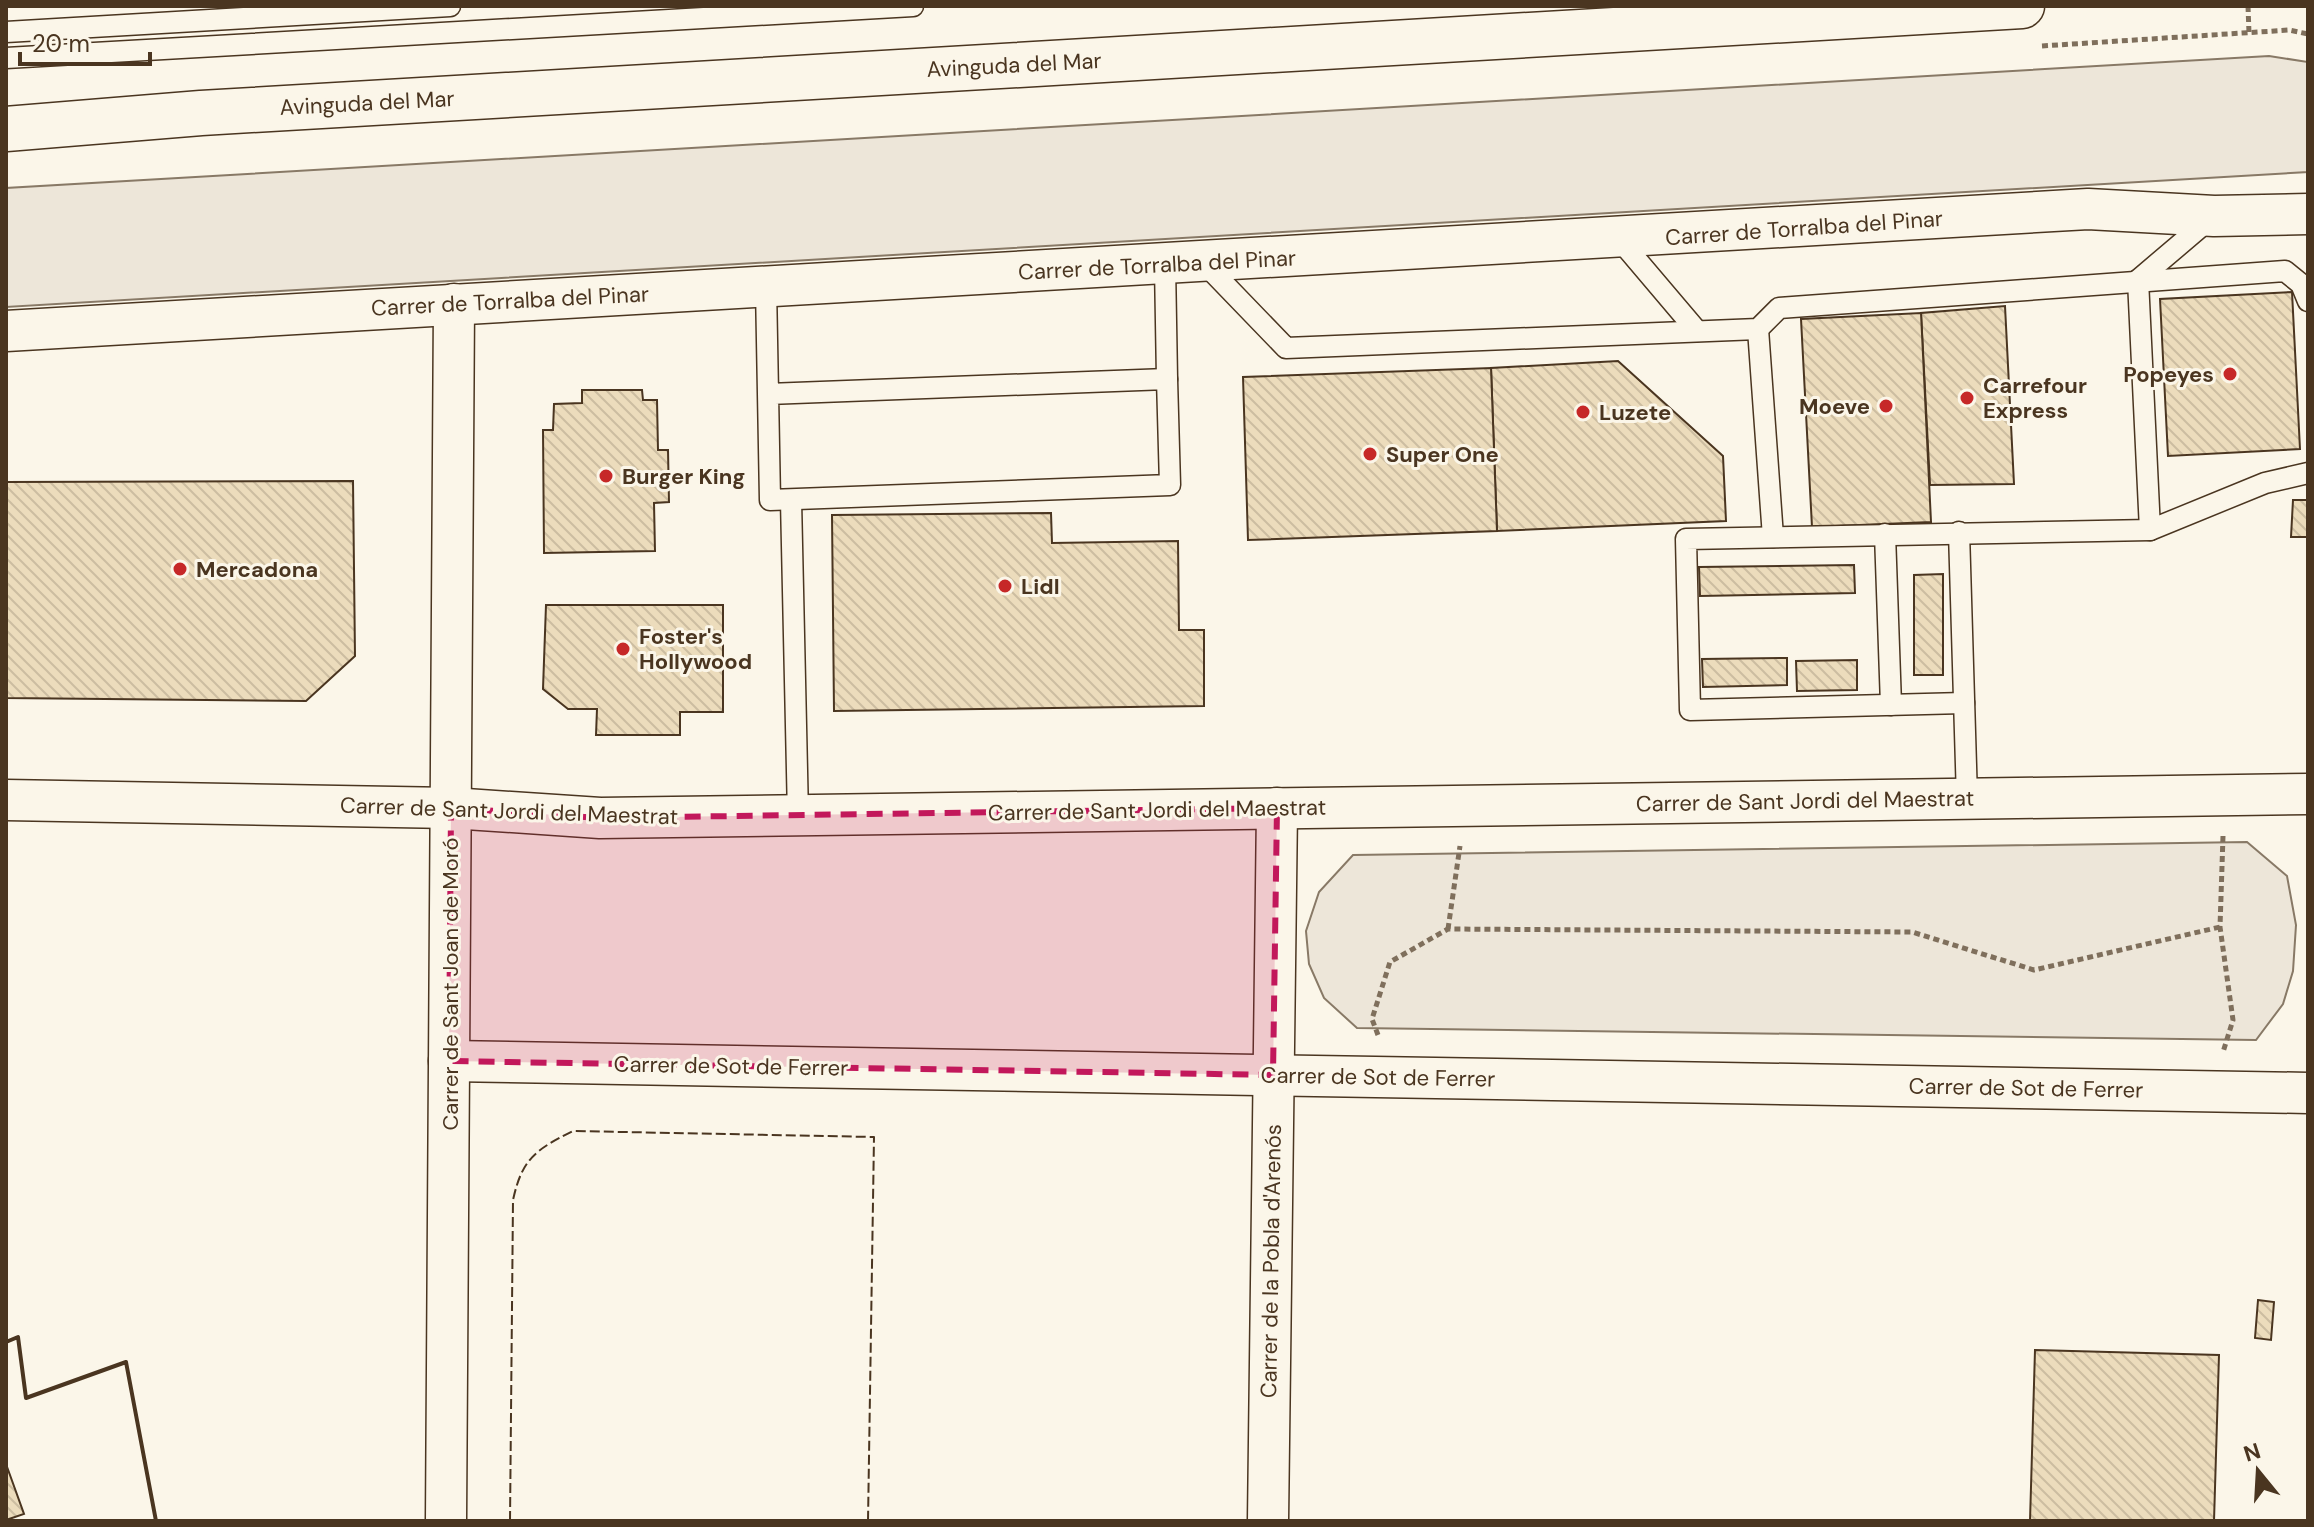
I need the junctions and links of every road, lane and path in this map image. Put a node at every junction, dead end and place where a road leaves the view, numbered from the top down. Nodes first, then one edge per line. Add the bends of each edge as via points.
1 (450, 6) edge
2 (913, 6) edge
3 (2022, 6) edge
4 (2248, 6) edge
5 (6, 32) edge
6 (2249, 33) dead end
7 (6, 58) edge
8 (6, 129) edge
9 (2308, 214) edge
10 (2214, 216) junction
11 (1619, 239) junction
12 (1184, 264) junction
13 (2138, 280) junction
14 (766, 287) junction
15 (2308, 301) edge
16 (454, 304) junction
17 (1758, 329) junction
18 (6, 331) edge
19 (1697, 331) junction
20 (1167, 379) junction
21 (768, 394) junction
22 (2308, 473) edge
23 (780, 500) junction
24 (2150, 530) junction
25 (1959, 532) junction
26 (1885, 534) junction
27 (1773, 537) junction
28 (1964, 703) junction
29 (1891, 705) junction
30 (2308, 794) edge
31 (2225, 795) junction
32 (1967, 799) junction
33 (6, 800) edge
34 (1466, 806) junction
35 (451, 808) junction
36 (1277, 808) junction
37 (798, 816) junction
38 (2220, 927) junction
39 (1448, 929) junction
40 (449, 1061) junction
41 (1273, 1075) junction
42 (1394, 1077) junction
43 (2212, 1091) junction
44 (2308, 1093) edge
45 (446, 1521) edge
46 (1268, 1521) edge

1 - 5 lane
2 - 7 lane
3 - 8 main road, Avinguda del Mar via 233,111
4 - 6 path
9 - 10 street, Carrer de Torralba del Pinar
10 - 11 street, Carrer de Torralba del Pinar via 2088,209
10 - 13 lane
11 - 12 street, Carrer de Torralba del Pinar
11 - 19 lane
12 - 14 street, Carrer de Torralba del Pinar
12 - 19 lane via 1286,348
12 - 20 lane
13 - 15 lane via 2285,271 2301,284
13 - 17 lane via 1779,308
13 - 24 lane
14 - 16 street, Carrer de Torralba del Pinar
14 - 21 lane
16 - 18 street, Carrer de Torralba del Pinar
16 - 35 street, Carrer de Sant Joan de Moró
17 - 19 lane
17 - 27 lane
20 - 21 lane
20 - 23 lane via 1170,485
21 - 23 lane
22 - 24 lane via 2265,483
23 - 37 lane
24 - 25 lane
25 - 26 lane
25 - 28 lane
26 - 27 lane
26 - 29 lane
27 - 29 lane via 1686,539 1690,710
28 - 29 lane
28 - 32 lane
30 - 31 street, Carrer de Sant Jordi del Maestrat
31 - 32 street, Carrer de Sant Jordi del Maestrat
31 - 38 path
32 - 34 street, Carrer de Sant Jordi del Maestrat
33 - 35 street, Carrer de Sant Jordi del Maestrat
34 - 36 street, Carrer de Sant Jordi del Maestrat
34 - 39 path
35 - 37 street, Carrer de Sant Jordi del Maestrat via 600,818
35 - 40 street, Carrer de Sant Joan de Moró
36 - 37 street, Carrer de Sant Jordi del Maestrat
36 - 41 street, Carrer de la Pobla d'Arenós
38 - 39 path via 2034,970 1912,932
38 - 43 path via 2233,1020
39 - 42 path via 1390,962 1372,1019
40 - 41 street, Carrer de Sot de Ferrer
40 - 45 street, Carrer de Sant Joan de Moró
41 - 42 street, Carrer de Sot de Ferrer
41 - 46 street, Carrer de la Pobla d'Arenós
42 - 43 street, Carrer de Sot de Ferrer
43 - 44 street, Carrer de Sot de Ferrer

